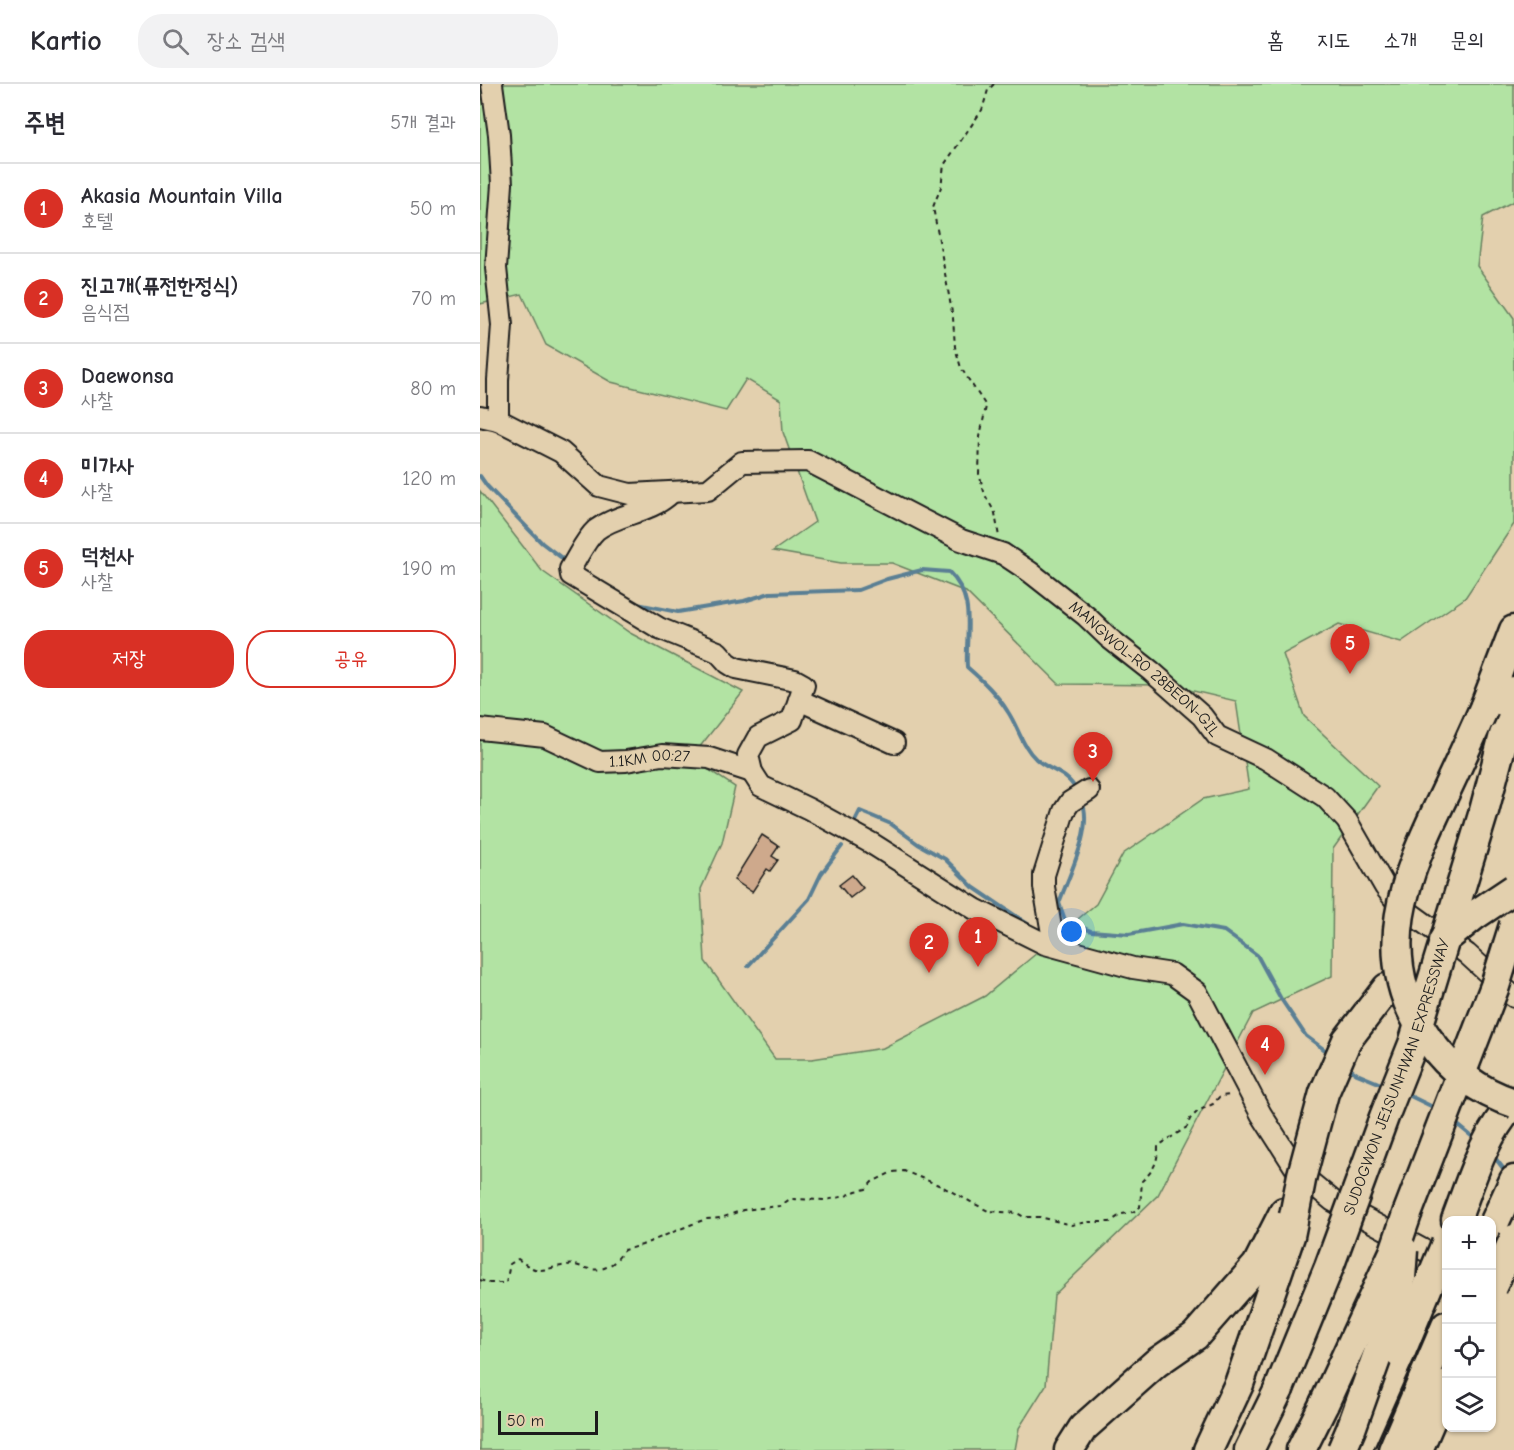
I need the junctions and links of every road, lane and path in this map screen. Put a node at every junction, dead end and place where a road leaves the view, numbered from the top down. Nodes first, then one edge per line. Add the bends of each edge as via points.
1 (492, 84) edge
2 (994, 84) edge
3 (489, 418) edge
4 (671, 493) junction
5 (1004, 554) junction
6 (1514, 630) edge
7 (1514, 691) edge
8 (799, 700) junction
9 (480, 729) edge
10 (894, 743) dead end
11 (752, 772) junction
12 (1089, 790) dead end
13 (1514, 889) edge
14 (1514, 925) edge
15 (1054, 945) junction
16 (1514, 997) edge
17 (1250, 1092) junction
18 (1514, 1103) edge
19 (1514, 1180) edge
20 (1289, 1214) junction
21 (1407, 1214) junction
22 (1458, 1216) edge
23 (1496, 1218) edge
24 (1514, 1239) edge
25 (1442, 1254) edge
26 (1514, 1255) edge
27 (1496, 1259) edge
28 (1442, 1260) edge
29 (1496, 1277) edge
30 (480, 1280) edge
31 (1442, 1337) edge
32 (1442, 1394) edge
33 (1069, 1450) edge
34 (1209, 1450) edge
35 (1250, 1450) edge
36 (1301, 1450) edge
37 (1342, 1450) edge
38 (1358, 1450) edge
39 (1393, 1450) edge
40 (1418, 1450) edge

1 - 3 street via 502,184 496,268 502,325 498,380
2 - 5 path via 982,110 944,165 933,207 955,347 961,368 986,406 979,474 995,513
3 - 4 street via 561,452 599,486 630,494
4 - 5 street, MANGWOL-RO 28BEON-GIL via 708,490 742,462 808,461 962,540
4 - 8 street via 662,502 594,532 570,569 571,575 659,628 718,652 736,668 795,680 804,685
5 - 16 street, MANGWOL-RO 28BEON-GIL via 1151,671 1202,716 1217,736 1266,759 1325,797 1347,821 1399,905 1467,954
6 - 18 highway, bridge via 1484,708 1410,871 1399,918 1398,962 1409,1006 1431,1043 1468,1080
7 - 35 highway, SUDOGWON JE1SUNHWAN EXPRESSWAY, bridge via 1484,811 1413,1044 1329,1267
8 - 10 street
8 - 11 street via 792,720 758,737 748,754
9 - 11 street, 1.1KM 00:27 via 545,736 600,762 662,755 710,758
11 - 15 street via 761,786 871,843 975,909
12 - 15 street via 1070,802 1064,811 1044,875
13 - 20 highway, bridge via 1475,915 1387,988 1347,1040 1324,1093
14 - 21 highway, bridge via 1495,986
15 - 17 street via 1133,968 1172,974 1197,992
17 - 28 street via 1298,1172 1316,1188
17 - 30 path via 1220,1096 1198,1111 1187,1127 1158,1146 1156,1164 1142,1181 1140,1207 1110,1222 1071,1225 988,1211 941,1186 904,1171 892,1172 866,1189 846,1196 813,1201 790,1199 780,1206 706,1220 624,1250 606,1268 567,1264 538,1270 518,1259 510,1264 506,1283
18 - 22 highway via 1503,1115 1479,1161
19 - 23 highway
20 - 33 highway via 1257,1265 1195,1336 1156,1363 1083,1428
20 - 34 highway via 1290,1236 1239,1384
21 - 36 highway, bridge via 1394,1252
21 - 37 highway, bridge via 1400,1292
24 - 29 highway, bridge
25 - 38 highway, bridge
26 - 27 street
31 - 39 highway
32 - 40 highway

